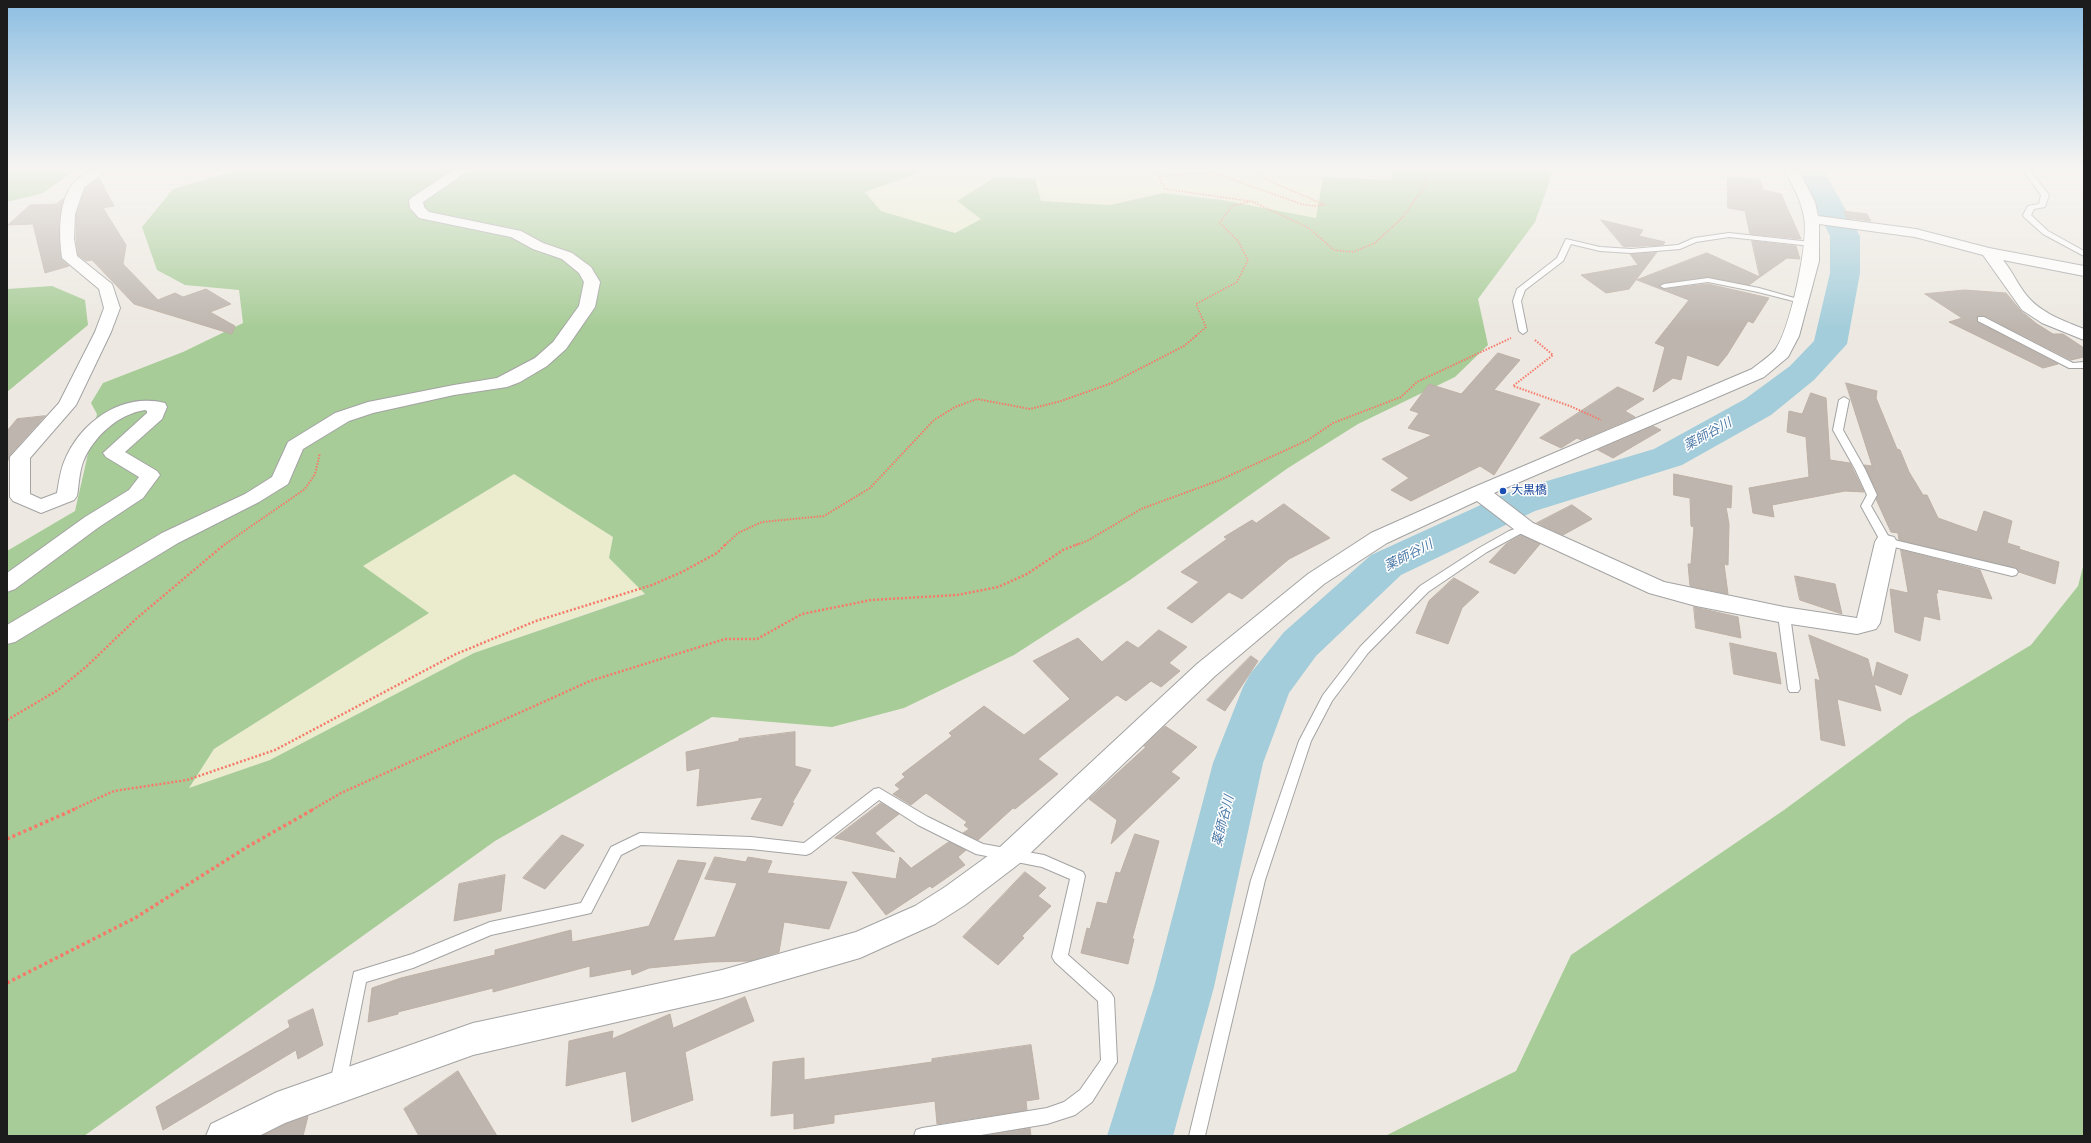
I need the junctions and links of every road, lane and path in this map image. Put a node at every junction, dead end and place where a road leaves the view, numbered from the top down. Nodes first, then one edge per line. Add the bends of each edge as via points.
1 (68, 222) edge
2 (460, 222) edge
3 (1220, 222) edge
4 (1296, 222) edge
5 (1397, 222) edge
6 (1817, 222) edge
7 (1847, 222) edge
8 (2033, 222) edge
9 (1811, 244) junction
10 (1988, 252) junction
11 (2084, 254) edge
12 (2084, 271) edge
13 (1664, 286) dead end
14 (1801, 301) junction
15 (1981, 319) dead end
16 (1523, 331) junction
17 (2084, 335) edge
18 (2084, 365) edge
19 (1844, 400) dead end
20 (322, 428) junction
21 (1623, 430) junction
22 (1484, 495) junction
23 (1523, 524) junction
24 (1886, 542) junction
25 (2012, 572) dead end
26 (7, 584) edge
27 (1784, 616) junction
28 (7, 636) edge
29 (1794, 689) dead end
30 (7, 720) edge
31 (7, 839) edge
32 (1010, 856) junction
33 (7, 983) edge
34 (337, 1088) junction
35 (223, 1136) edge
36 (922, 1136) edge
37 (1196, 1136) edge

1 - 26 street via 70,258 106,287 112,308 103,332 66,405 20,457 20,497 42,507 67,496 74,460 99,426 110,416 123,410 151,405 158,407 155,416 113,453 150,475 136,494 92,522
2 - 20 street via 516,234 538,246 567,256 585,270 592,282 586,307 560,345 541,362 514,378 501,383 368,408 342,417
3 - 31 path via 1238,241 1248,260 1237,282 1196,304 1206,327 1184,346 1112,383 1030,409 977,399 955,407 934,420 870,488 824,516 762,522 738,533 717,553 682,572 652,585 536,622 456,654 275,750 187,780 114,791
4 - 5 path via 1309,228 1334,250 1353,252 1375,242
6 - 9 street
7 - 10 street via 1916,233
8 - 11 lane via 2062,243
9 - 14 street via 1811,261
9 - 16 lane via 1729,235 1694,240 1680,248 1631,251 1600,249 1569,241 1560,259 1521,289 1516,301
10 - 12 street
10 - 17 street via 1996,259 2028,306
13 - 14 lane via 1708,280
14 - 21 street via 1791,336 1782,354 1758,373
15 - 18 lane via 2072,366
16 - 21 path via 1553,355 1513,386 1570,406
16 - 33 path via 1503,343 1417,382 1401,397 1333,423 1308,440 1220,480 1140,509 1087,541 1063,550 1027,574 998,587 957,595 871,600 802,614 757,639 725,639 590,681 341,793 247,847 135,918
19 - 24 lane via 1838,430 1872,495 1866,506
20 - 28 street via 295,446 281,480 252,498 170,538
20 - 30 path via 322,448 315,474 305,490 230,540 137,618 58,690
21 - 22 street
22 - 23 street
22 - 32 street via 1379,538 1316,579 1206,670
23 - 27 street via 1657,588
23 - 37 lane via 1424,589 1364,650 1327,698 1305,741 1258,880
24 - 25 lane
24 - 27 street via 1868,623 1857,626
27 - 29 lane
32 - 34 street via 925,915 860,944 722,984 473,1039
32 - 34 lane via 981,850 923,821 880,793 806,849 751,843 640,839 616,851 586,908 490,929 413,961 359,977
32 - 36 lane via 1044,861 1078,876 1060,957 1106,998 1109,1062 1086,1096 1069,1109 1047,1116
34 - 35 street via 277,1109

